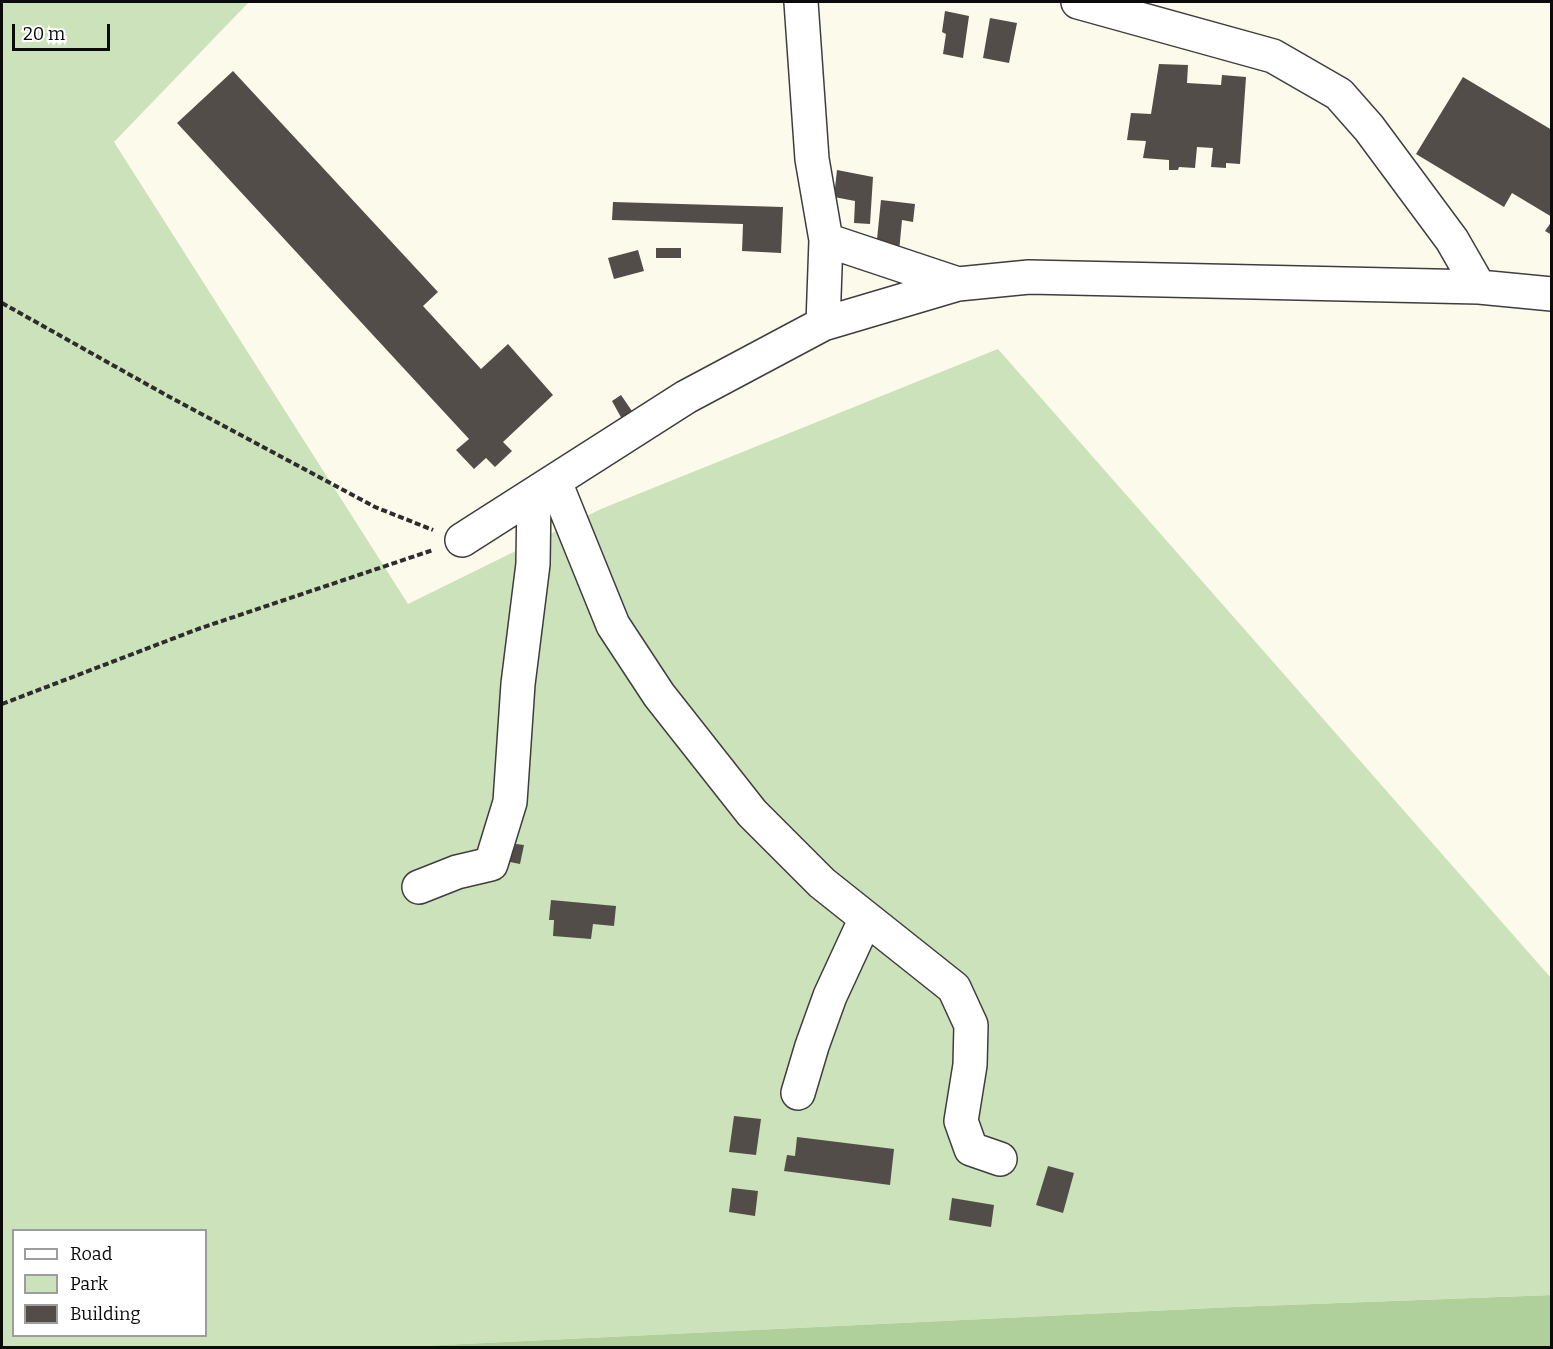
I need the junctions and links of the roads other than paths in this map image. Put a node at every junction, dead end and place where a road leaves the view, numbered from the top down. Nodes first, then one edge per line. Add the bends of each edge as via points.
1 (801, 2) edge
2 (1078, 2) edge
3 (826, 240) junction
4 (958, 284) junction
5 (1479, 287) junction
6 (1551, 294) edge
7 (823, 324) junction
8 (544, 488) junction
9 (462, 540) road end
10 (418, 887) dead end
11 (866, 918) junction
12 (798, 1093) dead end
13 (1000, 1160) dead end

1 - 3 street via 812,159
2 - 5 street via 1273,57 1339,94 1452,240
3 - 4 street
3 - 7 street
4 - 5 street via 1029,277
4 - 7 street
5 - 6 street
7 - 8 street via 686,397
8 - 9 street
8 - 10 street via 519,684 510,802 491,864
8 - 11 street via 613,625 659,695 752,813 822,883
11 - 12 street via 830,996
11 - 13 street via 954,988 971,1025 970,1065 961,1121 971,1149

